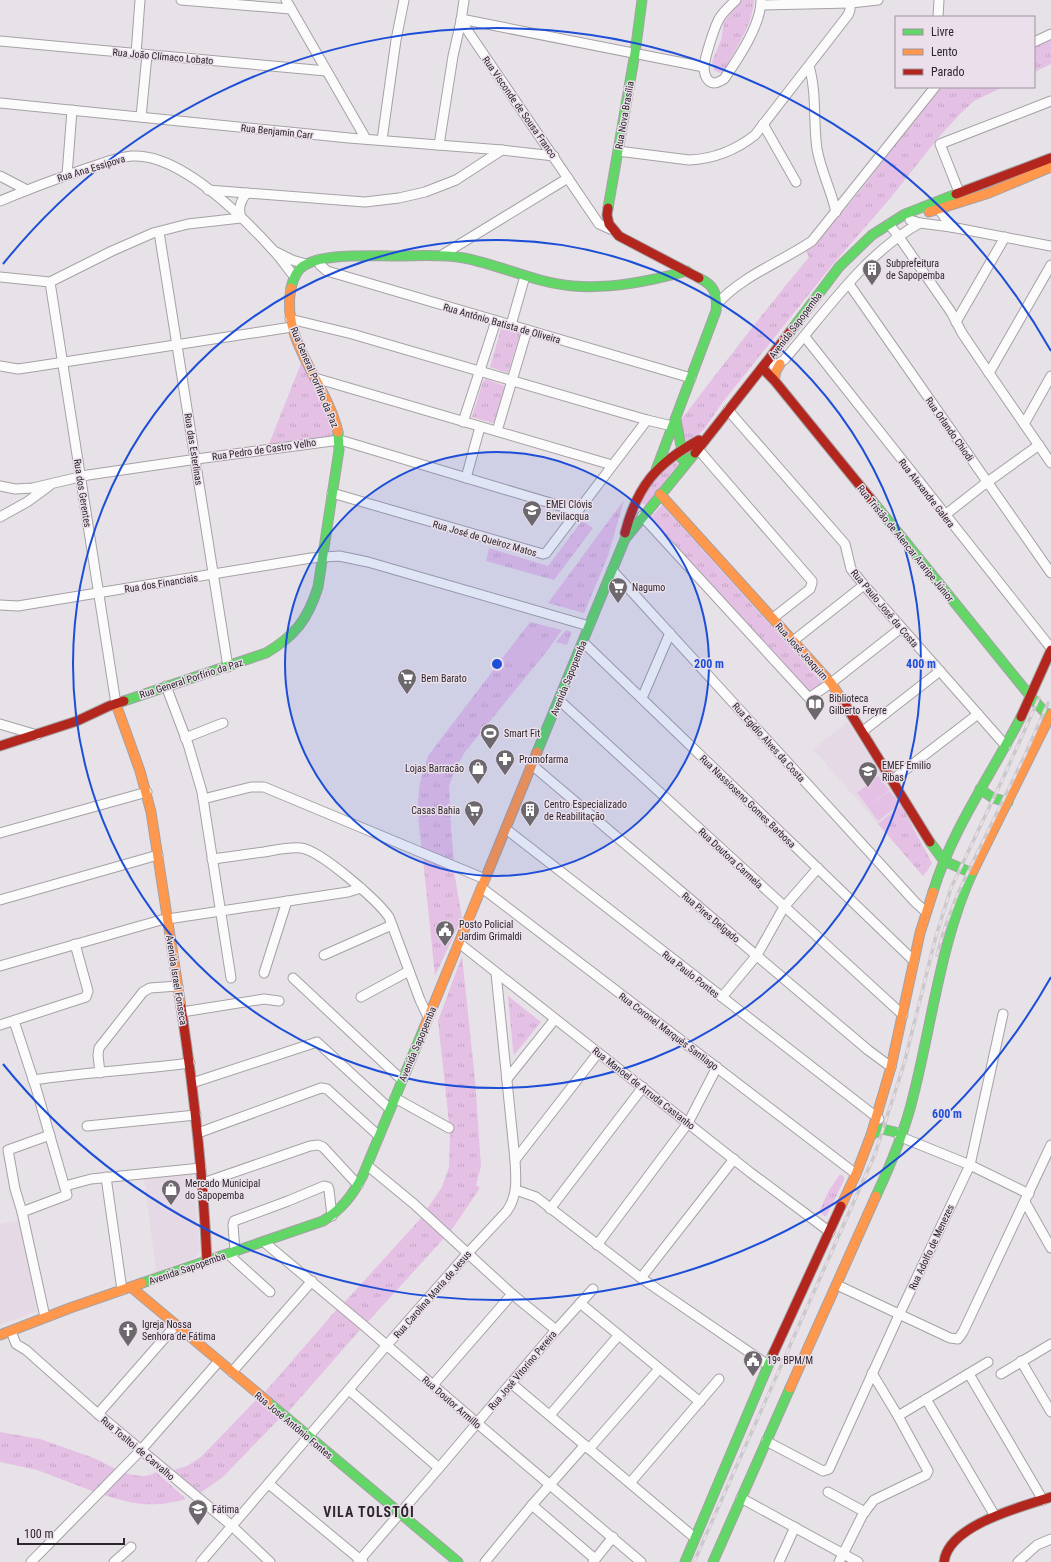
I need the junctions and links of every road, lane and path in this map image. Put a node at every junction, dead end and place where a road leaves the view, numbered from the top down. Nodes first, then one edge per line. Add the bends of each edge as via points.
1 (140, 0) edge
2 (181, 0) edge
3 (286, 0) edge
4 (404, 0) edge
5 (464, 0) edge
6 (642, 0) edge
7 (736, 0) edge
8 (878, 0) edge
9 (939, 0) edge
10 (851, 1) edge
11 (218, 2) edge
12 (761, 3) edge
13 (291, 9) junction
14 (938, 16) edge
15 (461, 20) junction
16 (1051, 34) edge
17 (0, 41) edge
18 (1035, 42) edge
19 (635, 53) junction
20 (136, 54) junction
21 (146, 54) junction
22 (809, 66) junction
23 (704, 67) junction
24 (326, 71) junction
25 (934, 88) edge
26 (1051, 101) edge
27 (0, 103) edge
28 (72, 110) junction
29 (141, 117) junction
30 (763, 124) junction
31 (366, 139) junction
32 (382, 140) junction
33 (439, 145) junction
34 (502, 150) junction
35 (618, 151) junction
36 (554, 156) junction
37 (1051, 158) edge
38 (1028, 166) junction
39 (1051, 167) edge
40 (67, 175) junction
41 (0, 176) edge
42 (568, 178) junction
43 (796, 182) dead end
44 (27, 190) junction
45 (208, 190) junction
46 (959, 192) junction
47 (247, 193) junction
48 (988, 193) junction
49 (0, 201) edge
50 (937, 206) junction
51 (592, 211) junction
52 (836, 212) junction
53 (607, 215) junction
54 (241, 218) junction
55 (910, 220) junction
56 (891, 223) junction
57 (920, 223) junction
58 (951, 227) junction
59 (610, 229) junction
60 (159, 232) junction
61 (899, 236) junction
62 (1005, 237) junction
63 (1051, 246) edge
64 (275, 251) junction
65 (442, 255) junction
66 (318, 260) junction
67 (306, 264) junction
68 (1051, 265) edge
69 (687, 271) junction
70 (294, 276) junction
71 (525, 276) junction
72 (0, 277) edge
73 (50, 282) junction
74 (849, 284) junction
75 (719, 296) junction
76 (496, 321) junction
77 (956, 322) junction
78 (291, 323) junction
79 (511, 325) junction
80 (527, 330) junction
81 (805, 337) junction
82 (177, 345) junction
83 (773, 354) junction
84 (63, 362) junction
85 (782, 362) junction
86 (0, 366) edge
87 (764, 366) junction
88 (480, 371) junction
89 (989, 373) junction
90 (1051, 376) edge
91 (315, 378) junction
92 (691, 378) junction
93 (774, 380) junction
94 (512, 381) junction
95 (728, 410) junction
96 (647, 420) junction
97 (463, 422) junction
98 (674, 423) junction
99 (1024, 424) junction
100 (480, 427) junction
101 (497, 432) junction
102 (706, 437) junction
103 (340, 440) junction
104 (1039, 445) junction
105 (697, 448) junction
106 (682, 451) junction
107 (195, 459) junction
108 (1051, 463) edge
109 (612, 465) junction
110 (656, 470) junction
111 (678, 471) junction
112 (80, 476) junction
113 (466, 478) junction
114 (54, 482) junction
115 (987, 482) junction
116 (0, 486) edge
117 (332, 493) junction
118 (639, 494) junction
119 (660, 494) junction
120 (577, 511) junction
121 (644, 514) junction
122 (945, 515) junction
123 (0, 517) edge
124 (625, 539) junction
125 (322, 556) junction
126 (612, 570) junction
127 (1051, 573) edge
128 (213, 575) junction
129 (864, 585) junction
130 (99, 593) junction
131 (0, 605) edge
132 (773, 618) junction
133 (589, 626) junction
134 (901, 628) junction
135 (670, 633) junction
136 (794, 641) junction
137 (583, 642) junction
138 (1051, 649) edge
139 (228, 666) junction
140 (940, 671) junction
141 (831, 683) junction
142 (166, 686) junction
143 (1031, 697) junction
144 (642, 698) junction
145 (559, 700) junction
146 (116, 704) junction
147 (978, 714) junction
148 (1050, 717) edge
149 (223, 723) dead end
150 (0, 724) edge
151 (863, 731) junction
152 (38, 735) junction
153 (185, 738) junction
154 (0, 746) edge
155 (1006, 746) junction
156 (532, 765) junction
157 (892, 780) junction
158 (980, 789) junction
159 (147, 792) junction
160 (203, 799) junction
161 (1008, 802) junction
162 (506, 829) junction
163 (0, 833) edge
164 (158, 855) junction
165 (212, 859) junction
166 (944, 861) junction
167 (818, 868) junction
168 (972, 873) junction
169 (483, 884) junction
170 (361, 888) junction
171 (0, 900) edge
172 (287, 901) junction
173 (784, 907) junction
174 (220, 911) junction
175 (926, 912) junction
176 (167, 919) junction
177 (392, 925) junction
178 (459, 943) junction
179 (75, 944) junction
180 (324, 955) dead end
181 (757, 955) junction
182 (914, 961) junction
183 (0, 966) edge
184 (409, 971) junction
185 (264, 972) dead end
186 (496, 973) junction
187 (231, 978) dead end
188 (293, 978) dead end
189 (178, 986) junction
190 (361, 997) dead end
191 (722, 997) junction
192 (279, 1001) dead end
193 (182, 1012) junction
194 (1003, 1014) dead end
195 (903, 1015) junction
196 (428, 1016) junction
197 (555, 1019) junction
198 (14, 1021) junction
199 (0, 1025) edge
200 (598, 1053) junction
201 (190, 1063) junction
202 (717, 1067) junction
203 (891, 1067) junction
204 (100, 1073) junction
205 (507, 1079) junction
206 (33, 1080) junction
207 (402, 1080) junction
208 (192, 1083) junction
209 (643, 1087) junction
210 (394, 1098) junction
211 (390, 1109) junction
212 (196, 1115) junction
213 (878, 1118) junction
214 (688, 1123) junction
215 (87, 1126) dead end
216 (449, 1128) dead end
217 (198, 1133) junction
218 (898, 1134) junction
219 (50, 1135) junction
220 (872, 1135) junction
221 (379, 1136) junction
222 (1051, 1145) edge
223 (734, 1159) junction
224 (515, 1160) junction
225 (368, 1166) junction
226 (970, 1166) junction
227 (201, 1168) junction
228 (856, 1174) junction
229 (106, 1177) junction
230 (203, 1184) junction
231 (358, 1185) junction
232 (65, 1186) junction
233 (516, 1190) junction
234 (1027, 1198) junction
235 (550, 1209) junction
236 (22, 1212) junction
237 (332, 1216) junction
238 (830, 1232) junction
239 (264, 1242) junction
240 (598, 1245) junction
241 (1051, 1248) edge
242 (231, 1253) junction
243 (467, 1254) junction
244 (208, 1261) junction
245 (640, 1278) junction
246 (312, 1281) junction
247 (837, 1285) junction
248 (131, 1287) junction
249 (593, 1289) dead end
250 (122, 1290) junction
251 (270, 1292) dead end
252 (512, 1294) junction
253 (580, 1303) junction
254 (899, 1315) junction
255 (45, 1317) junction
256 (176, 1325) junction
257 (556, 1330) junction
258 (11, 1331) junction
259 (0, 1335) edge
260 (618, 1336) junction
261 (1051, 1344) edge
262 (386, 1346) junction
263 (219, 1361) junction
264 (1021, 1361) junction
265 (988, 1362) dead end
266 (768, 1365) junction
267 (659, 1369) junction
268 (232, 1372) junction
269 (872, 1373) junction
270 (969, 1374) junction
271 (1001, 1374) dead end
272 (719, 1379) dead end
273 (511, 1383) junction
274 (433, 1386) junction
275 (349, 1390) junction
276 (926, 1399) junction
277 (700, 1402) junction
278 (1051, 1412) edge
279 (98, 1414) junction
280 (550, 1415) junction
281 (898, 1416) junction
282 (477, 1423) junction
283 (308, 1437) junction
284 (766, 1441) junction
285 (587, 1447) junction
286 (141, 1450) junction
287 (439, 1468) junction
288 (630, 1483) junction
289 (268, 1484) junction
290 (550, 1484) junction
291 (828, 1492) dead end
292 (741, 1498) junction
293 (1047, 1499) edge
294 (532, 1505) junction
295 (865, 1512) junction
296 (399, 1513) junction
297 (995, 1516) junction
298 (232, 1526) junction
299 (795, 1527) junction
300 (613, 1537) junction
301 (695, 1538) junction
302 (1051, 1539) edge
303 (131, 1547) dead end
304 (841, 1558) edge
305 (594, 1560) edge
306 (360, 1561) edge
307 (31, 1562) edge
308 (114, 1562) edge
309 (201, 1562) edge
310 (270, 1562) edge
311 (458, 1562) edge
312 (485, 1562) edge
313 (641, 1562) edge
314 (685, 1562) edge
315 (713, 1562) edge
316 (779, 1562) edge
317 (858, 1562) edge
318 (944, 1562) edge
319 (1018, 1562) edge

1 - 20 street
2 - 11 street
3 - 13 street
4 - 32 street
5 - 15 street
6 - 19 main road, Rua Nova Brasília
7 - 23 street via 720,19
8 - 10 street
9 - 14 street
10 - 12 street
10 - 22 street via 848,15
11 - 13 street
12 - 23 street via 751,35 724,79 718,83 709,81
13 - 24 street
15 - 19 street
15 - 33 street
15 - 36 street, Rua Visconde de Sousa Franco
16 - 18 street
17 - 20 street, Rua João Clímaco Lobato
19 - 23 street
19 - 35 main road, Rua Nova Brasília
20 - 21 street, Rua João Clímaco Lobato
21 - 24 street, Rua João Clímaco Lobato
21 - 29 street
22 - 30 street
22 - 52 street via 814,88 817,148 821,171
24 - 31 street
25 - 52 street
26 - 46 street via 941,143
27 - 28 street, Rua Benjamin Carr
28 - 29 street, Rua Benjamin Carr
28 - 40 street
29 - 31 street, Rua Benjamin Carr
30 - 35 street via 754,135 738,147 711,158 689,160
30 - 43 street
31 - 32 street, Rua Benjamin Carr
32 - 33 street, Rua Benjamin Carr
33 - 34 street, Rua Benjamin Carr
34 - 36 street, Rua Benjamin Carr
34 - 47 street via 456,180 405,197 365,202
35 - 53 main road, Rua Nova Brasília
36 - 42 street, Rua Visconde de Sousa Franco
37 - 38 main road, Avenida Sapopemba
38 - 46 main road, Avenida Sapopemba
38 - 48 main road via 991,186
39 - 48 main road, Avenida Sapopemba
40 - 44 street, Rua Ana Essipova
40 - 45 street, Rua Ana Essipova via 119,158 139,156 176,167
41 - 44 street
42 - 51 street, Rua Visconde de Sousa Franco
42 - 65 street
44 - 49 street, Rua Ana Essipova
45 - 47 street
45 - 54 street, Rua Ana Essipova
46 - 50 main road, Avenida Sapopemba
47 - 54 street via 239,207
48 - 50 main road, Avenida Sapopemba
50 - 55 main road, Avenida Sapopemba
50 - 56 main road, Avenida Sapopemba via 905,214
50 - 58 street
51 - 53 street
51 - 59 street, Rua Visconde de Sousa Franco via 599,224
52 - 75 street via 812,241
53 - 59 main road, Rua Nova Brasília
54 - 60 street via 188,224
54 - 64 street, Rua Ana Essipova
55 - 56 main road, Avenida Sapopemba
55 - 57 street
56 - 61 street
56 - 83 main road, Avenida Sapopemba via 872,235 839,267
57 - 58 street
57 - 61 street
58 - 62 street
59 - 69 main road, Rua Visconde de Sousa Franco
60 - 73 street via 139,238
60 - 82 street, Rua das Esterlinas
61 - 74 street
61 - 77 street
62 - 63 street
62 - 77 street
64 - 67 street, Rua Ana Essipova
64 - 70 street, Rua Ana Essipova
65 - 66 main road
65 - 71 main road via 460,257
66 - 67 main road
66 - 76 street, Rua Antônio Batista de Oliveira via 327,271
67 - 70 main road
68 - 89 street
69 - 71 main road via 664,278 587,287 558,284
69 - 75 main road via 709,283
70 - 78 main road, Rua General Porfírio da Paz via 290,291
71 - 79 street
72 - 73 street
73 - 84 street, Rua dos Gerentes
74 - 81 street
74 - 115 street, Rua Orlando Chiodi
75 - 92 main road via 714,321
76 - 79 street, Rua Antônio Batista de Oliveira
76 - 88 street
77 - 89 street
78 - 82 street
78 - 88 street via 352,334
78 - 91 main road, Rua General Porfírio da Paz
79 - 80 street, Rua Antônio Batista de Oliveira
80 - 92 street, Rua Antônio Batista de Oliveira
80 - 94 street
81 - 85 street
81 - 122 street, Rua Alexandre Galera
82 - 84 street
82 - 107 street, Rua das Esterlinas
83 - 85 street
83 - 87 main road, Avenida Sapopemba
84 - 86 street via 18,369
84 - 112 street, Rua dos Gerentes
85 - 87 street
85 - 93 main road
87 - 93 main road, Rua Tristão de Alencar Araripe Júnior
87 - 95 main road, Avenida Sapopemba
88 - 94 street
88 - 97 street
89 - 99 street
90 - 99 street
91 - 97 street
91 - 103 main road, Rua General Porfírio da Paz via 334,417
92 - 98 main road
93 - 143 main road, Rua Tristão de Alencar Araripe Júnior
94 - 96 street
94 - 101 street
95 - 102 main road, Avenida Sapopemba
95 - 129 street, Rua Paulo José da Costa via 845,544 851,569
96 - 98 street
96 - 109 street, Rua José de Queiroz Matos
97 - 100 street
98 - 106 main road
98 - 110 main road
99 - 104 street
100 - 101 street
100 - 113 street
101 - 109 street
102 - 105 main road, Avenida Sapopemba
102 - 106 main road, Avenida Sapopemba
103 - 107 street, Rua Pedro de Castro Velho
103 - 113 street
103 - 117 main road, Rua General Porfírio da Paz
104 - 108 street
104 - 115 street
105 - 111 main road, Avenida Sapopemba
105 - 132 street via 812,581 810,590
106 - 110 main road, Avenida Sapopemba via 669,458
106 - 111 main road
107 - 112 street, Rua Pedro de Castro Velho
107 - 128 street, Rua das Esterlinas
109 - 120 street, Rua José de Queiroz Matos
110 - 118 main road, Avenida Sapopemba
111 - 119 main road, Avenida Sapopemba
112 - 114 street, Rua Pedro de Castro Velho
112 - 130 street, Rua dos Gerentes
113 - 120 street
114 - 116 street, Rua Pedro de Castro Velho via 24,489
114 - 123 street via 27,502
115 - 122 street
115 - 127 street, Rua Orlando Chiodi
117 - 120 street, Rua José de Queiroz Matos via 540,554 546,553
117 - 125 main road, Rua General Porfírio da Paz
118 - 121 main road
118 - 124 main road, Avenida Sapopemba via 625,532
119 - 121 main road, Avenida Sapopemba
119 - 132 main road, Rua José Joaquim
121 - 124 main road, Avenida Sapopemba
121 - 141 street via 808,697 811,698
122 - 138 street, Rua Alexandre Galera
124 - 126 main road, Avenida Sapopemba
125 - 128 street, Rua dos Financiais
125 - 133 street, Rua dos Financiais via 339,556 368,562
125 - 139 main road, Rua General Porfírio da Paz via 318,587 305,621 280,646
126 - 133 main road, Avenida Sapopemba
126 - 135 street, Rua Egídio Alves da Costa
128 - 130 street, Rua dos Financiais
128 - 139 street, Rua das Esterlinas
129 - 134 street, Rua Paulo José da Costa
129 - 136 street
130 - 131 street, Rua dos Financiais via 18,606
130 - 146 street, Rua dos Gerentes
132 - 136 main road, Rua José Joaquim
133 - 137 main road, Avenida Sapopemba
134 - 140 street, Rua Paulo José da Costa
134 - 141 street
135 - 144 street
135 - 175 street, Rua Egídio Alves da Costa
136 - 141 main road, Rua José Joaquim
137 - 144 street, Rua Nassioseno Gomes Barbosa
137 - 145 main road, Avenida Sapopemba
138 - 143 main road
139 - 142 main road, Rua General Porfírio da Paz
140 - 147 street, Rua Paulo José da Costa
140 - 151 street
141 - 151 main road, Rua José Joaquim
142 - 146 main road, Rua General Porfírio da Paz
142 - 153 street
143 - 148 main road, Rua Tristão de Alencar Araripe Júnior
143 - 155 main road
144 - 167 street, Rua Nassioseno Gomes Barbosa
145 - 156 main road, Avenida Sapopemba
145 - 173 street, Rua Doutora Carmela
146 - 152 main road, Rua General Porfírio da Paz
146 - 159 main road, Avenida Israel Fonseca
147 - 155 street, Rua Paulo José da Costa
147 - 157 street
148 - 161 main road
149 - 153 street
150 - 152 street
151 - 157 main road, Rua José Joaquim
152 - 154 main road, Rua General Porfírio da Paz
153 - 160 street
155 - 158 main road
156 - 162 main road, Avenida Sapopemba
156 - 181 street, Rua Pires Delgado
157 - 166 main road, Rua José Joaquim
158 - 161 main road via 999,802
158 - 166 main road
159 - 163 street
159 - 164 main road, Avenida Israel Fonseca
160 - 165 street
160 - 169 street, Rua Coronel Marqués Santiago via 251,787 264,787
161 - 168 main road
162 - 169 main road, Avenida Sapopemba
162 - 191 street, Rua Paulo Pontes
164 - 171 street
164 - 176 main road, Avenida Israel Fonseca
165 - 170 street via 287,848 307,850 315,853
165 - 174 street
166 - 168 main road, Rua José Joaquim
166 - 175 main road
167 - 173 street
167 - 182 street, Rua Nassioseno Gomes Barbosa
168 - 218 main road via 955,916 913,1098
169 - 178 main road, Avenida Sapopemba
169 - 202 street, Rua Coronel Marqués Santiago
170 - 172 street
170 - 177 street via 383,908
172 - 174 street
172 - 185 street
173 - 181 street
173 - 195 street, Rua Doutora Carmela
174 - 176 street
174 - 187 street
175 - 182 main road
176 - 179 street
176 - 189 main road, Avenida Israel Fonseca
177 - 180 street
177 - 184 street
178 - 186 street, Rua Manoel de Arruda Castanho
178 - 196 main road, Avenida Sapopemba
179 - 183 street
179 - 198 street via 88,991 86,997
181 - 191 street
181 - 203 street, Rua Pires Delgado
182 - 195 main road
184 - 190 street
184 - 196 street
186 - 197 street, Rua Manoel de Arruda Castanho
186 - 205 street, Rua Carolina Maria de Jesus
188 - 207 street
189 - 193 main road, Avenida Israel Fonseca
189 - 204 street via 150,988 143,992 99,1048
191 - 213 street, Rua Paulo Pontes
192 - 193 street via 264,999
193 - 201 main road, Avenida Israel Fonseca
194 - 226 street, Rua Adolfo de Menezes
195 - 203 main road
196 - 207 main road, Avenida Sapopemba
197 - 200 street, Rua Manoel de Arruda Castanho
197 - 205 street
198 - 199 street
198 - 206 street
200 - 209 street, Rua Manoel de Arruda Castanho
200 - 224 street
201 - 204 street
201 - 208 main road, Avenida Israel Fonseca
202 - 214 street
202 - 228 street, Rua Coronel Marqués Santiago
203 - 213 main road
204 - 206 street
205 - 224 street, Rua Carolina Maria de Jesus
206 - 219 street
207 - 210 main road, Avenida Sapopemba
208 - 211 street via 317,1042
208 - 212 main road, Avenida Israel Fonseca
209 - 214 street, Rua Manoel de Arruda Castanho
209 - 235 street
210 - 211 main road, Avenida Sapopemba
210 - 216 street
211 - 221 main road, Avenida Sapopemba
212 - 215 street
212 - 217 main road, Avenida Israel Fonseca
213 - 218 street, Rua Paulo Pontes
213 - 220 main road
214 - 223 street, Rua Manoel de Arruda Castanho
214 - 240 street
217 - 221 street via 321,1088 327,1089
217 - 227 main road, Avenida Israel Fonseca
218 - 220 main road via 882,1129
218 - 226 street, Rua Paulo Pontes
218 - 247 main road via 891,1164
219 - 232 street
219 - 236 street via 8,1150
220 - 228 main road
221 - 225 main road, Avenida Sapopemba
222 - 234 street
223 - 238 street, Rua Manoel de Arruda Castanho
223 - 245 street
224 - 233 street, Rua Carolina Maria de Jesus
225 - 231 main road, Avenida Sapopemba
225 - 243 street via 414,1204
226 - 234 street, Rua Paulo Pontes
226 - 254 street, Rua Adolfo de Menezes
227 - 229 street
227 - 230 main road, Avenida Israel Fonseca
228 - 238 main road
229 - 232 street via 91,1178
229 - 250 street
230 - 231 street via 318,1145 323,1147
230 - 244 main road, Avenida Israel Fonseca
231 - 237 main road, Avenida Sapopemba via 348,1202
232 - 236 street via 67,1195
233 - 235 street via 536,1198
233 - 243 street, Rua Carolina Maria de Jesus via 507,1211
234 - 241 street
234 - 254 street via 958,1339 950,1338
235 - 240 street
236 - 255 street
237 - 239 main road, Avenida Sapopemba
237 - 242 street via 328,1187 324,1186 234,1221
238 - 266 main road
239 - 242 main road, Avenida Sapopemba
239 - 246 street, Rua Doutor Armillo
240 - 245 street
242 - 244 main road, Avenida Sapopemba
242 - 251 street
243 - 252 street
243 - 262 street, Rua Carolina Maria de Jesus
244 - 248 main road, Avenida Sapopemba
245 - 266 street
246 - 262 street, Rua Doutor Armillo
246 - 268 street
247 - 254 street
247 - 284 main road
248 - 250 main road, Avenida Sapopemba
248 - 256 main road, Rua José Antônio Fontes
249 - 253 street, Rua José Vitorino Pereira
250 - 255 main road, Avenida Sapopemba
252 - 257 street
252 - 274 street
253 - 257 street, Rua José Vitorino Pereira
253 - 260 street
254 - 269 street, Rua Adolfo de Menezes
255 - 258 main road, Avenida Sapopemba
256 - 263 main road, Rua José Antônio Fontes
256 - 279 street
257 - 273 street, Rua José Vitorino Pereira
258 - 259 main road, Avenida Sapopemba
258 - 279 street, Rua Tosltoi de Carvalho via 16,1344
260 - 267 street
260 - 280 street
261 - 264 street
262 - 274 street, Rua Doutor Armillo
262 - 275 street, Rua Carolina Maria de Jesus
263 - 268 main road, Rua José Antônio Fontes
263 - 286 street
264 - 271 street
264 - 278 street
265 - 270 street
266 - 301 main road
267 - 277 street
267 - 285 street
268 - 283 main road, Rua José Antônio Fontes
269 - 281 street
269 - 284 street, Rua Adolfo de Menezes via 829,1470 823,1471
270 - 276 street
270 - 293 street
272 - 277 street
273 - 280 street
273 - 282 street, Rua José Vitorino Pereira
274 - 282 street, Rua Doutor Armillo
275 - 283 street, Rua Carolina Maria de Jesus
275 - 287 street
276 - 281 street
276 - 297 street
277 - 288 street
279 - 286 street, Rua Tosltoi de Carvalho
280 - 285 street
281 - 295 street via 928,1473 874,1500
282 - 287 street, Rua José Vitorino Pereira
282 - 290 street, Rua Doutor Armillo
283 - 289 street, Rua Carolina Maria de Jesus
283 - 296 main road, Rua José Antônio Fontes
284 - 292 main road
285 - 288 street
285 - 290 street
286 - 298 street, Rua Tosltoi de Carvalho
286 - 307 street
287 - 296 street, Rua José Vitorino Pereira
288 - 301 street
289 - 298 street, Rua Carolina Maria de Jesus
289 - 306 street
290 - 294 street
290 - 300 street, Rua Doutor Armillo
291 - 295 street
292 - 299 street
292 - 315 main road
293 - 297 main road
294 - 305 street
294 - 312 street
295 - 304 street
296 - 306 street, Rua José Vitorino Pereira
296 - 311 main road, Rua José Antônio Fontes
297 - 318 main road via 955,1539 946,1550
298 - 309 street, Rua Carolina Maria de Jesus
298 - 310 street, Rua Tosltoi de Carvalho
299 - 304 street
299 - 316 street
300 - 305 street
300 - 313 street, Rua Doutor Armillo
301 - 314 main road
302 - 319 street via 1037,1545
303 - 308 street
304 - 317 street

